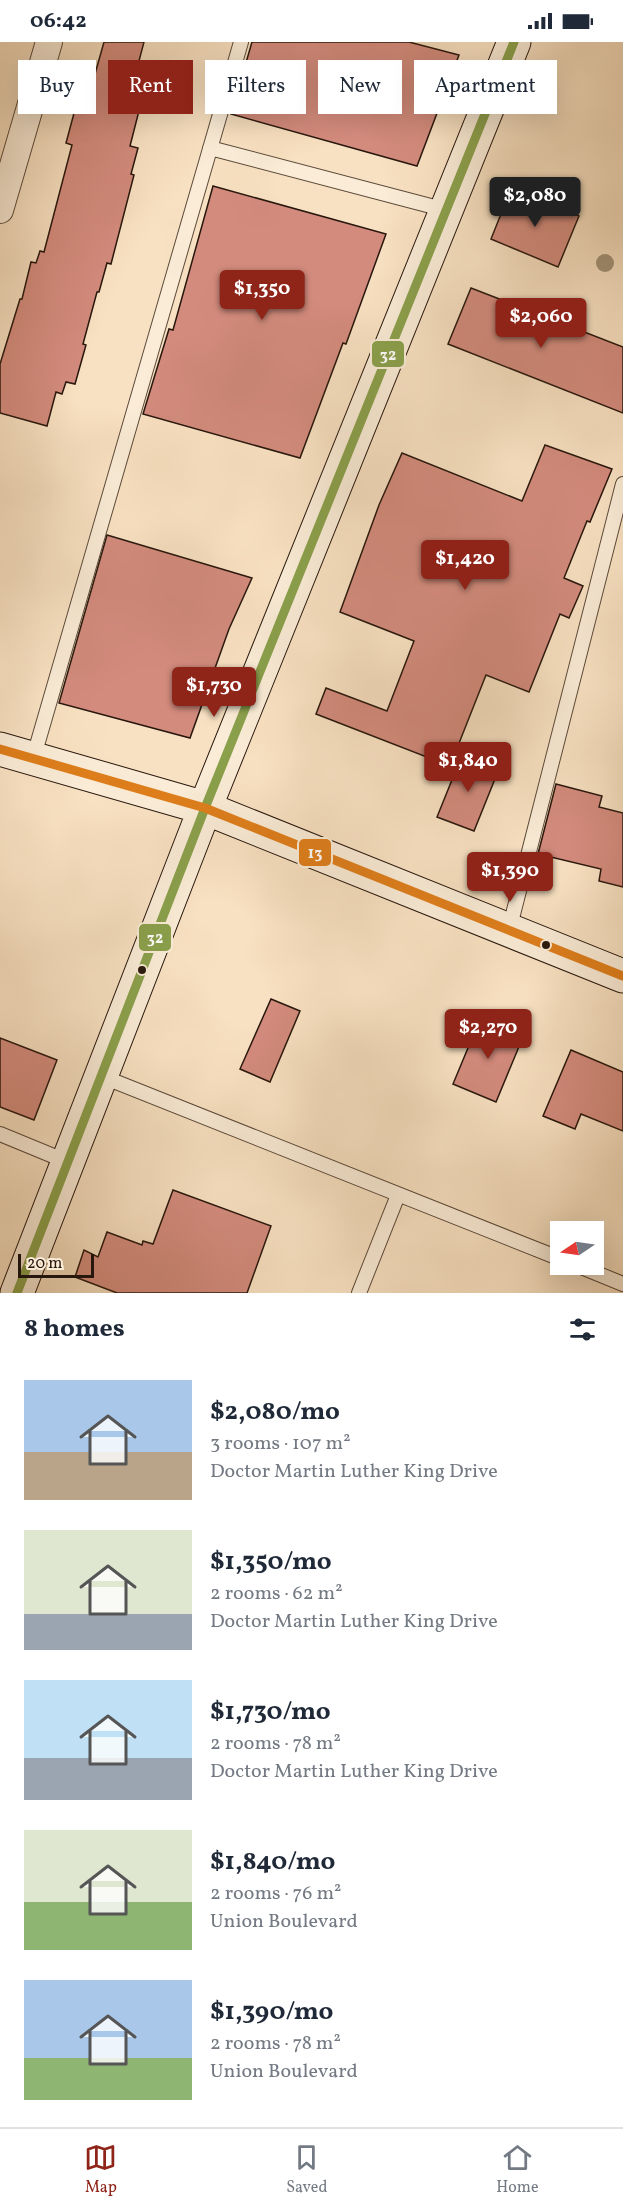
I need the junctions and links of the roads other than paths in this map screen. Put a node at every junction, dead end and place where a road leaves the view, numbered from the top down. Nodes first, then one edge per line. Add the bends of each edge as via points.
1 (49, 42) edge
2 (241, 42) edge
3 (514, 42) edge
4 (210, 148) junction
5 (0, 210) edge
6 (446, 211) junction
7 (623, 484) edge
8 (0, 749) edge
9 (33, 759) junction
10 (205, 808) junction
11 (509, 930) junction
12 (623, 976) edge
13 (100, 1076) junction
14 (0, 1134) edge
15 (68, 1162) junction
16 (398, 1195) junction
17 (550, 1255) edge
18 (601, 1275) edge
19 (623, 1284) edge
20 (17, 1293) edge
21 (359, 1293) edge

1 - 5 street
2 - 4 lane
3 - 6 main road
4 - 6 lane
4 - 9 lane
6 - 10 main road
7 - 11 lane
8 - 9 main road
9 - 10 main road
10 - 11 main road
10 - 13 main road
11 - 12 main road
13 - 15 main road
13 - 16 lane
14 - 15 lane
15 - 20 main road
16 - 17 lane
16 - 21 lane
18 - 19 lane

